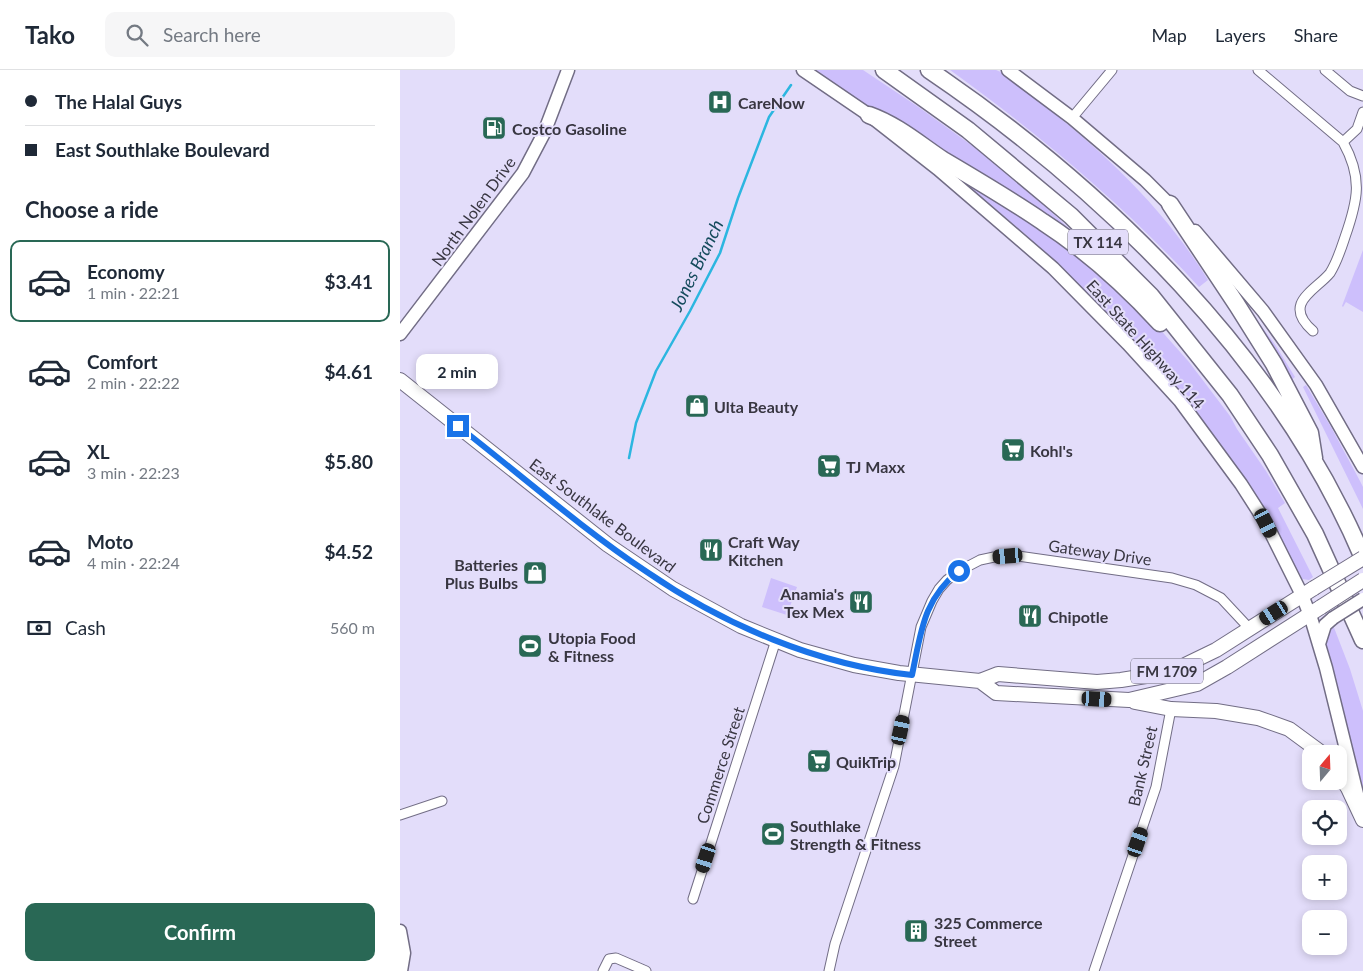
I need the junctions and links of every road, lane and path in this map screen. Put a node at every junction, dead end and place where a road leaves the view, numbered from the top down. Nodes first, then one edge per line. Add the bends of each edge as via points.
1 (568, 70) edge
2 (803, 70) edge
3 (884, 70) edge
4 (929, 70) edge
5 (1008, 70) edge
6 (1112, 70) edge
7 (1258, 70) edge
8 (1325, 70) edge
9 (1363, 96) edge
10 (1363, 112) edge
11 (869, 115) junction
12 (1072, 118) junction
13 (1342, 142) junction
14 (1170, 204) junction
15 (1313, 330) dead end
16 (400, 334) edge
17 (400, 380) edge
18 (1260, 438) junction
19 (1315, 465) junction
20 (1363, 467) edge
21 (1363, 558) edge
22 (1363, 580) edge
23 (1308, 592) junction
24 (1363, 599) edge
25 (1315, 610) junction
26 (1249, 628) junction
27 (776, 640) junction
28 (1363, 640) edge
29 (1319, 644) junction
30 (912, 675) junction
31 (980, 681) junction
32 (1198, 684) junction
33 (1129, 700) junction
34 (1171, 709) junction
35 (1310, 745) edge
36 (1348, 788) edge
37 (442, 801) dead end
38 (400, 815) edge
39 (1363, 820) edge
40 (693, 899) dead end
41 (400, 931) edge
42 (401, 971) edge
43 (603, 971) edge
44 (646, 971) edge
45 (828, 971) edge
46 (1094, 971) edge

1 - 16 main road, North Nolen Drive via 544,133 523,173
2 - 11 main road, East State Highway 114
3 - 18 highway, TX 114 via 968,130 1072,216 1151,296
4 - 19 highway, TX 114 via 1000,120 1126,228 1180,285 1251,369
5 - 12 main road
6 - 12 street
7 - 13 street
8 - 9 street via 1350,91
10 - 13 street via 1357,129
11 - 18 highway via 886,121 1046,223 1080,249 1138,299 1180,344 1245,428
11 - 23 main road, East State Highway 114 via 938,169 1053,268 1154,372 1180,401 1241,484
12 - 14 main road
13 - 15 street via 1356,166 1358,199 1333,267 1301,305 1301,317
14 - 19 highway via 1274,364 1310,432
14 - 20 main road via 1262,310 1316,385
17 - 27 main road, East Southlake Boulevard / FM 1709 via 647,573 689,599
18 - 28 highway, TX 114 via 1315,534
19 - 21 highway, TX 114 via 1336,498
21 - 23 main road, East Southlake Boulevard / FM 1709, bridge
22 - 25 main road, FM 1709, bridge
23 - 25 main road, East State Highway 114
23 - 26 main road, East Southlake Boulevard / FM 1709
24 - 29 main road, bridge via 1325,625
25 - 29 main road, East State Highway 114
25 - 32 main road, East Southlake Boulevard / FM 1709
26 - 30 street, Gateway Drive via 1221,598 1184,581 1036,558 994,557 959,571 939,589 921,627
26 - 31 main road, East Southlake Boulevard / FM 1709 via 1216,650 1185,665 1146,676 1097,682 998,674
27 - 30 main road, East Southlake Boulevard / FM 1709 via 854,665
27 - 40 street, Commerce Street
29 - 39 main road, East State Highway 114
30 - 31 main road, East Southlake Boulevard / FM 1709
30 - 45 street via 894,766
31 - 33 main road, East Southlake Boulevard / FM 1709 via 996,693
32 - 33 main road, East Southlake Boulevard / FM 1709
32 - 34 main road via 1184,691
33 - 34 main road
34 - 35 main road via 1216,711 1258,718 1289,730
34 - 46 street, Bank Street via 1156,787
36 - 39 main road
37 - 38 street
41 - 42 main road via 404,953
43 - 44 street via 609,959 616,958

